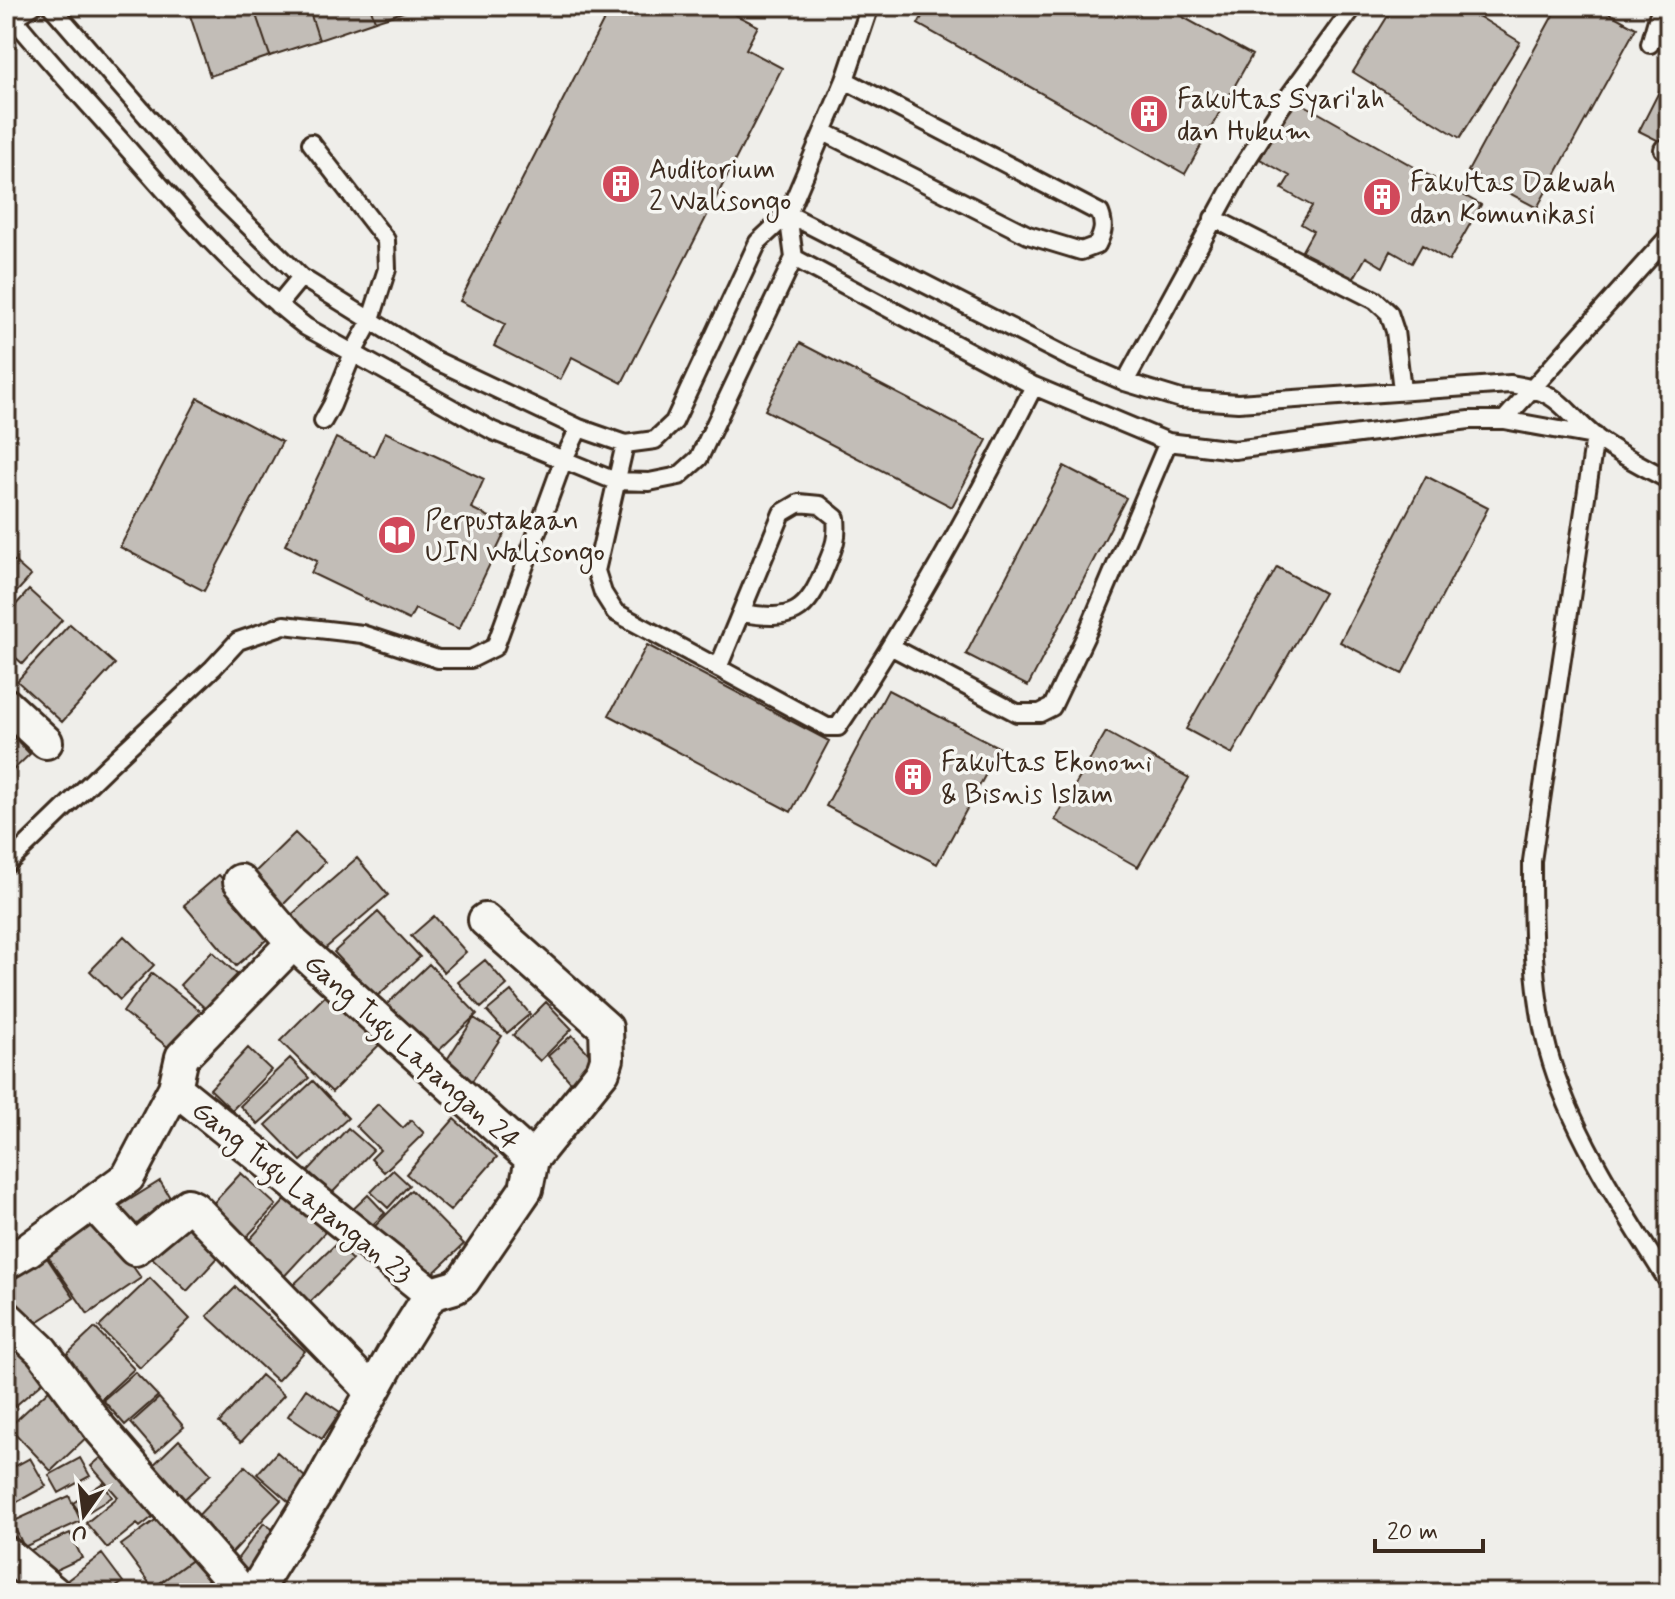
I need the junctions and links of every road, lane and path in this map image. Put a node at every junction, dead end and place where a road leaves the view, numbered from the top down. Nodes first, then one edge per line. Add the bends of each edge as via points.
1 (33, 6) edge
2 (51, 6) edge
3 (870, 6) edge
4 (1354, 6) edge
5 (1661, 6) edge
6 (10, 14) edge
7 (1650, 44) dead end
8 (845, 80) junction
9 (824, 132) junction
10 (311, 143) dead end
11 (788, 214) junction
12 (1213, 218) junction
13 (1669, 236) edge
14 (794, 258) junction
15 (301, 277) junction
16 (278, 305) junction
17 (370, 322) junction
18 (353, 353) junction
19 (1125, 382) junction
20 (1034, 386) junction
21 (1532, 387) junction
22 (1402, 390) junction
23 (1504, 420) junction
24 (323, 421) dead end
25 (579, 428) junction
26 (1595, 436) junction
27 (1168, 442) junction
28 (625, 444) junction
29 (563, 461) junction
30 (1669, 480) edge
31 (615, 481) junction
32 (741, 613) junction
33 (892, 647) junction
34 (718, 668) junction
35 (6, 705) edge
36 (46, 742) dead end
37 (6, 865) edge
38 (240, 881) dead end
39 (485, 920) dead end
40 (293, 943) junction
41 (175, 1088) junction
42 (532, 1159) junction
43 (93, 1203) junction
44 (6, 1263) edge
45 (1669, 1283) edge
46 (431, 1294) junction
47 (6, 1317) edge
48 (372, 1391) junction
49 (6, 1553) edge
50 (54, 1593) edge
51 (243, 1593) edge
52 (254, 1593) edge

1 - 6 lane
2 - 15 lane via 205,183
3 - 8 lane
4 - 12 lane via 1274,116
5 - 7 lane
6 - 16 lane via 149,174
8 - 9 lane
8 - 9 lane via 1100,213 1103,234 1097,245 1081,251 1028,235
9 - 11 lane
10 - 17 lane via 386,240 387,269
11 - 14 lane
11 - 19 lane
11 - 28 lane via 758,242 674,422 655,440
12 - 19 lane
12 - 22 lane via 1375,300 1389,313 1395,331
13 - 21 lane
14 - 20 lane
14 - 31 lane via 699,458 679,476
15 - 16 lane
15 - 17 lane
16 - 18 lane
17 - 18 lane
17 - 25 lane via 433,359
18 - 24 lane
18 - 29 lane via 493,431
19 - 22 lane via 1181,399 1238,403
20 - 27 lane
20 - 33 lane
21 - 22 lane
21 - 23 lane
21 - 26 lane via 1558,399
23 - 26 lane
23 - 27 lane via 1234,450
25 - 28 lane
25 - 29 lane
26 - 30 lane
26 - 45 lane via 1532,861 1532,915 1540,1006 1561,1092
27 - 33 lane via 1052,707 1017,713
28 - 31 lane
29 - 31 lane
29 - 37 lane via 495,647 471,659 438,659 362,634 284,625 238,641
31 - 34 lane via 596,571 603,593 615,612
32 - 32 lane via 774,618 799,610 814,595 838,538 836,518 820,505 799,503 782,513
32 - 34 lane
33 - 34 lane via 838,727 830,728
35 - 36 street
38 - 40 street, Gang Tugu Lapangan 24
39 - 42 street via 606,1028 603,1071
40 - 41 street, Gang Tugu Lapangan 24 via 182,1057
40 - 42 street, Gang Tugu Lapangan 24
41 - 43 street, Gang Tugu Lapangan 24 via 128,1177
41 - 46 street, Gang Tugu Lapangan 23
42 - 46 street via 526,1189 463,1281
43 - 44 street, Gang Tugu Lapangan 24
43 - 48 street via 135,1249 188,1205 194,1208
46 - 48 street
47 - 51 street via 42,1351 101,1430
48 - 52 street
49 - 50 street

